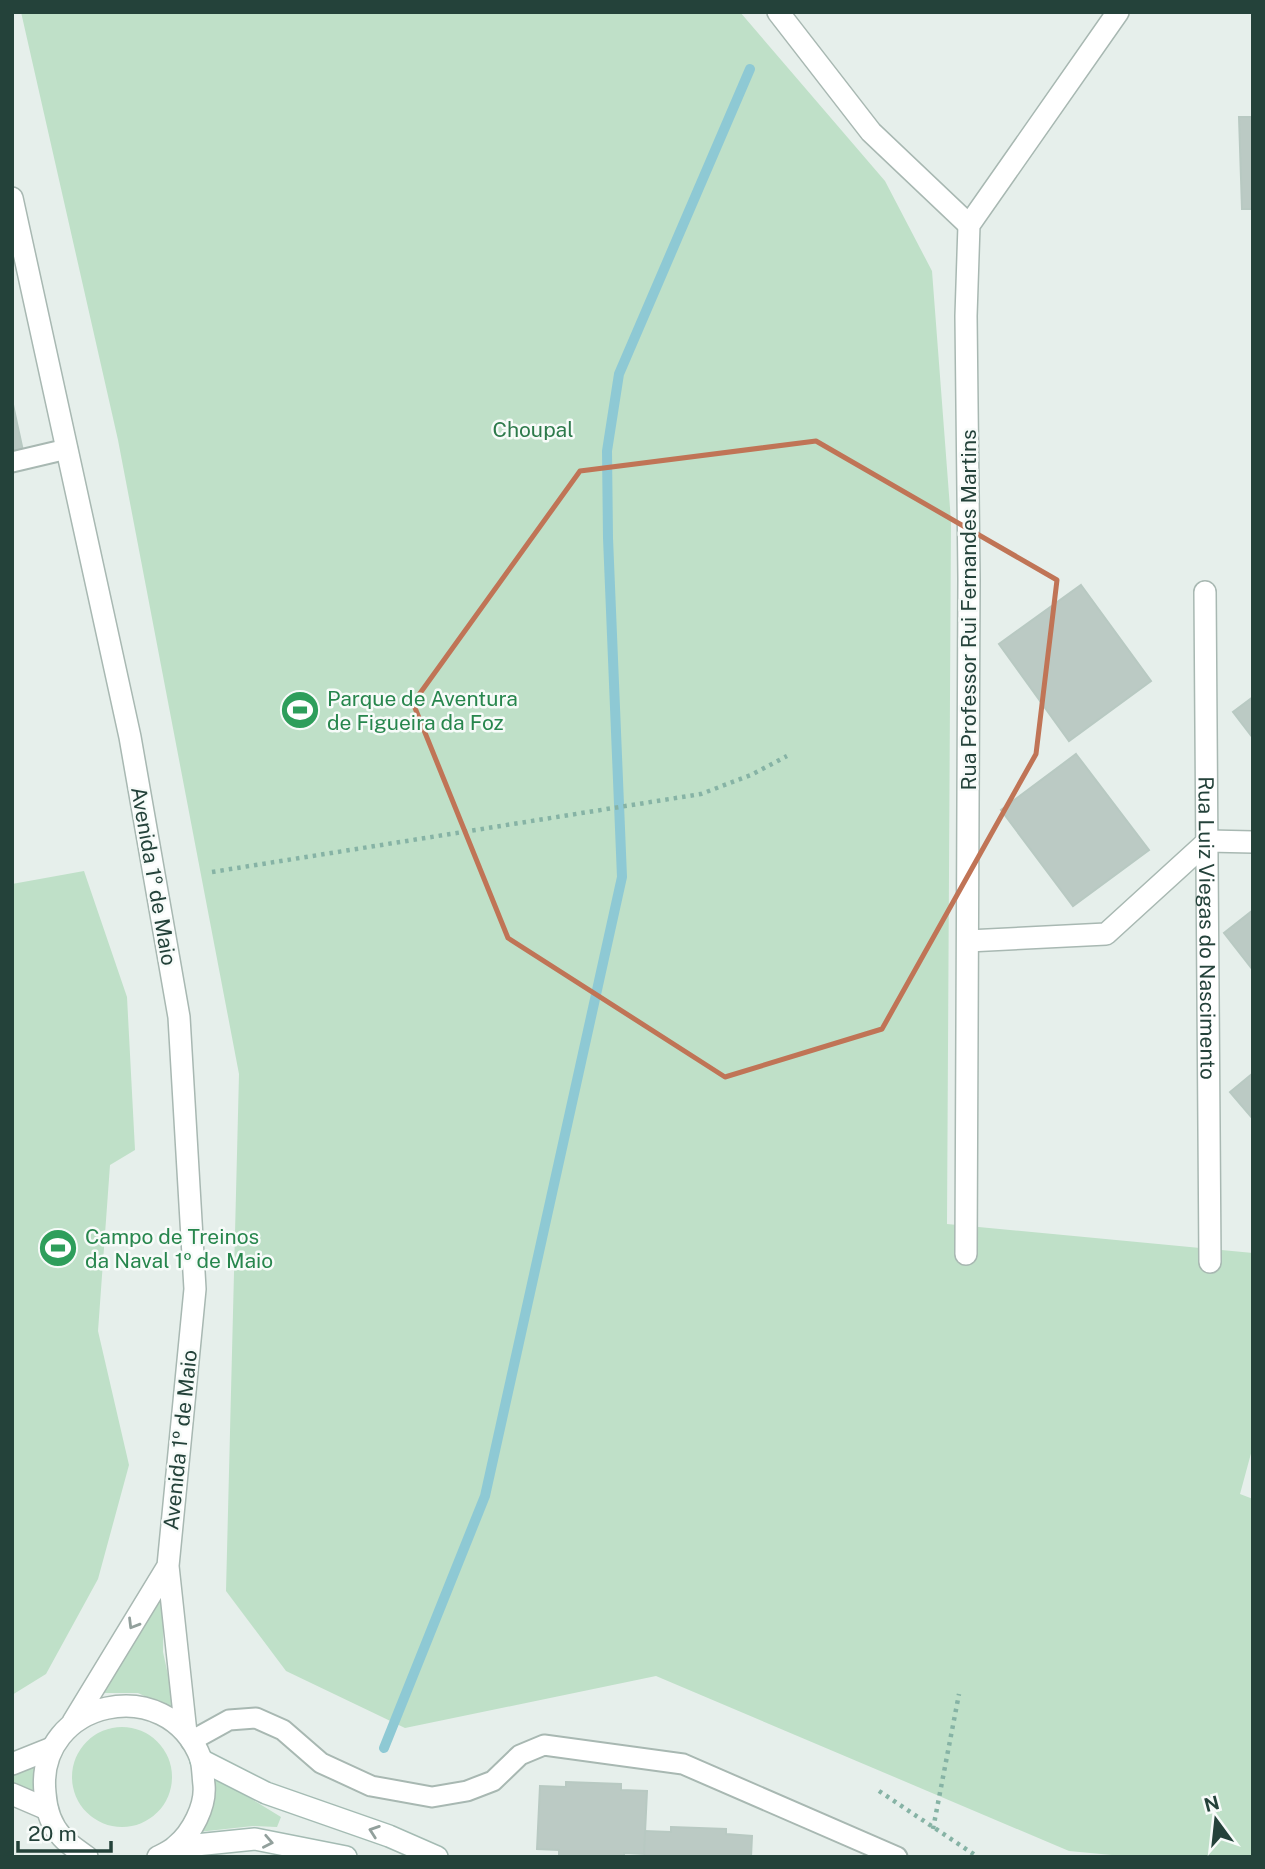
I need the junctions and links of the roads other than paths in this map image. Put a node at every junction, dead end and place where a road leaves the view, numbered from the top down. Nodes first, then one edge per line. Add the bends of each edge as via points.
1 (778, 12) edge
2 (1118, 12) edge
3 (12, 198) edge
4 (969, 225) junction
5 (67, 449) junction
6 (12, 462) edge
7 (1205, 592) dead end
8 (1208, 841) junction
9 (1253, 842) edge
10 (968, 941) junction
11 (966, 1254) dead end
12 (1210, 1262) dead end
13 (168, 1566) junction
14 (72, 1723) junction
15 (188, 1737) junction
16 (52, 1748) junction
17 (201, 1760) junction
18 (12, 1764) edge
19 (12, 1794) edge
20 (47, 1809) junction
21 (61, 1847) edge
22 (167, 1852) edge
23 (87, 1857) edge
24 (346, 1857) edge
25 (437, 1857) edge
26 (898, 1857) edge

1 - 4 street via 872,132
2 - 4 street
3 - 5 street, Avenida 1º de Maio
4 - 10 street, Rua Professor Rui Fernandes Martins
5 - 6 lane
5 - 13 street, Avenida 1º de Maio via 130,737 179,1017 195,1289
7 - 8 street, Rua Luiz Viegas do Nascimento
8 - 9 street
8 - 10 street via 1106,934
8 - 12 street, Rua Luiz Viegas do Nascimento
10 - 11 street, Rua Professor Rui Fernandes Martins
13 -> 14 street
13 - 15 street
14 - 15 street via 99,1708 131,1704 162,1713
14 - 16 street
15 - 17 street
15 - 26 lane via 229,1720 256,1718 284,1730 321,1763 371,1786 432,1797 493,1781 520,1755 544,1745 683,1764
16 - 18 street
16 - 20 street via 43,1778
17 - 22 street via 205,1792 196,1822
25 -> 17 street via 266,1793
19 - 20 street
20 - 21 street
21 - 23 street
22 -> 24 street via 255,1839

